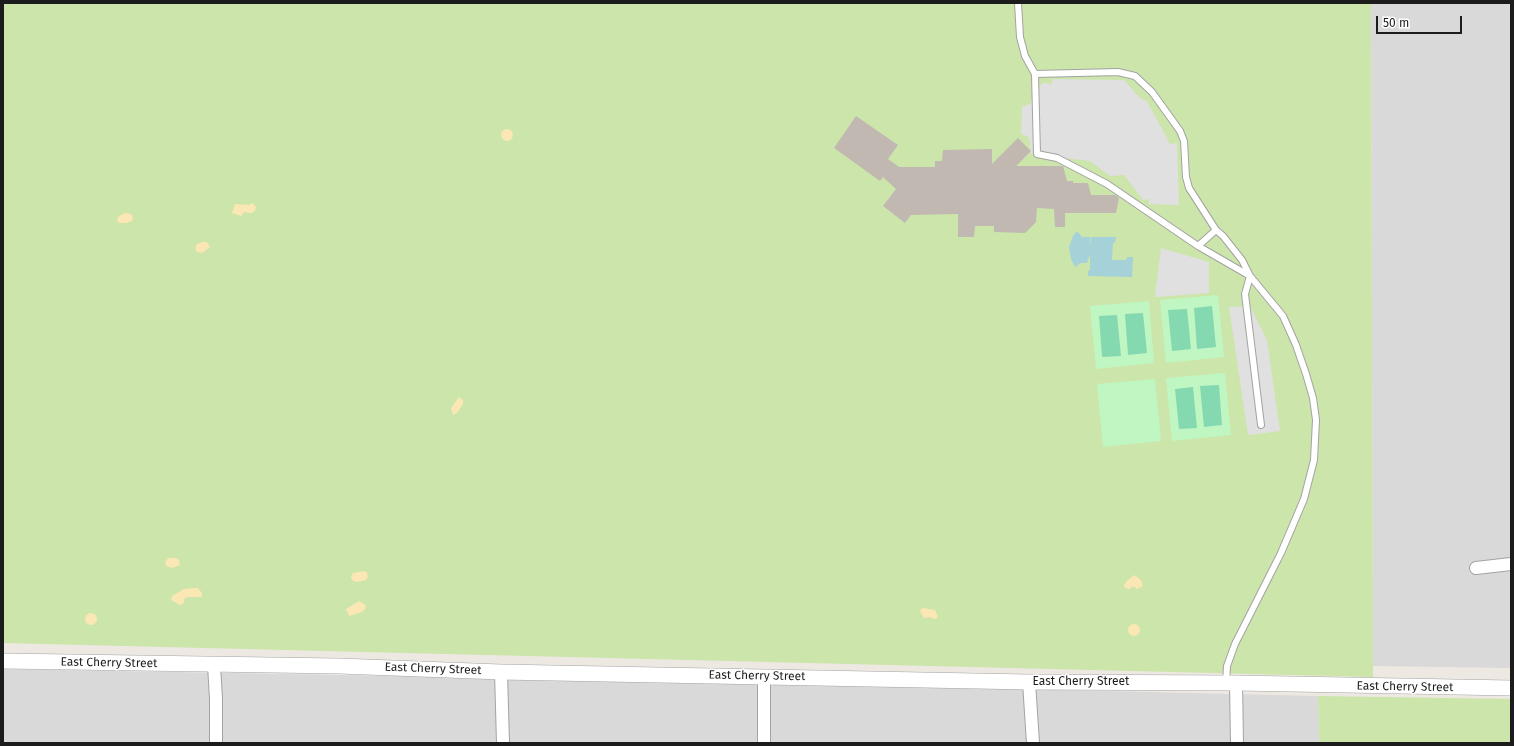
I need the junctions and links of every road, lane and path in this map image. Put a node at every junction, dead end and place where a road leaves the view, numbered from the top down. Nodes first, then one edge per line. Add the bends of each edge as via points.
1 (1018, 3) edge
2 (1035, 74) junction
3 (1216, 230) junction
4 (1198, 246) junction
5 (1250, 276) junction
6 (1262, 425) dead end
7 (1511, 564) edge
8 (1476, 568) dead end
9 (3, 661) edge
10 (214, 665) junction
11 (501, 672) junction
12 (764, 676) junction
13 (1029, 682) junction
14 (1231, 683) junction
15 (1511, 688) edge
16 (216, 743) edge
17 (503, 743) edge
18 (764, 743) edge
19 (1033, 743) edge
20 (1238, 743) edge

1 - 2 lane via 1020,37
2 - 3 lane via 1118,72 1135,76 1152,92 1180,131 1184,141 1189,188
2 - 4 lane via 1036,154 1057,158 1107,184
3 - 4 lane
3 - 5 lane via 1242,260
4 - 5 lane
5 - 6 lane via 1245,294
5 - 14 lane via 1283,316 1296,346 1313,398 1316,441 1304,499 1227,666
7 - 8 street
9 - 10 street, East Cherry Street
10 - 11 street, East Cherry Street via 340,666
10 - 16 street
11 - 12 street, East Cherry Street
11 - 17 street
12 - 13 street, East Cherry Street
12 - 18 street
13 - 14 street, East Cherry Street
13 - 19 street
14 - 15 street, East Cherry Street
14 - 20 street

